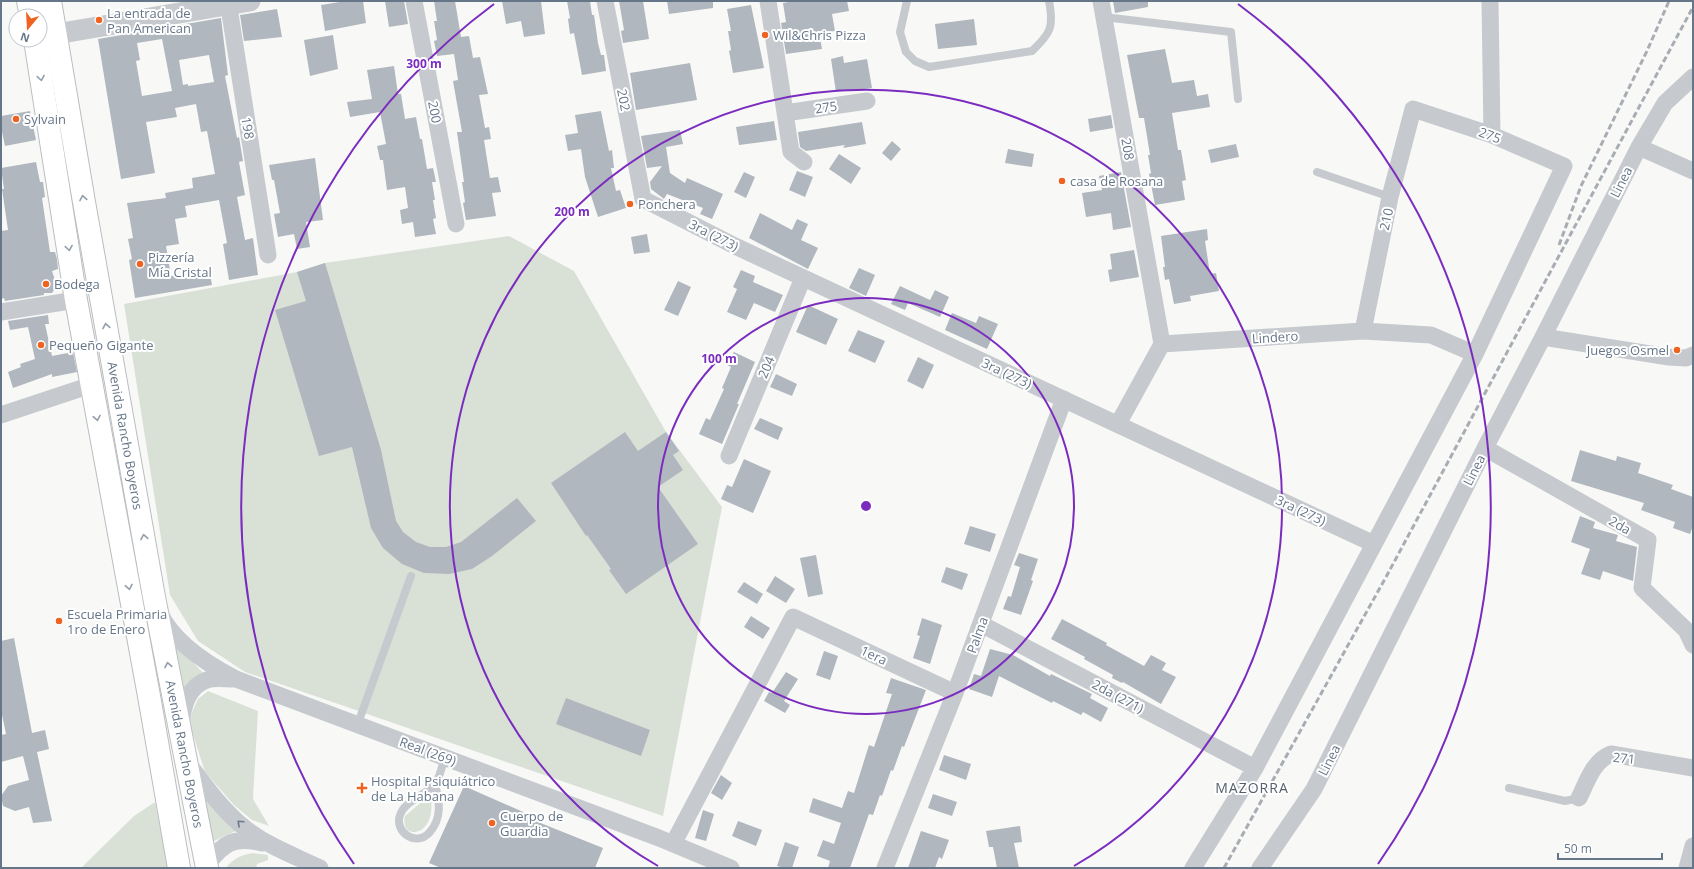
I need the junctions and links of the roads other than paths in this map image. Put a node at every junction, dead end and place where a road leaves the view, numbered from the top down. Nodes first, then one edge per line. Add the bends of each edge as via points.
1 (50, 1) edge
2 (250, 1) edge
3 (414, 1) edge
4 (605, 1) edge
5 (768, 1) edge
6 (907, 1) edge
7 (1050, 1) edge
8 (1490, 1) edge
9 (228, 3) edge
10 (1103, 9) edge
11 (56, 34) junction
12 (36, 48) edge
13 (1693, 76) edge
14 (1687, 92) edge
15 (1238, 99) dead end
16 (867, 101) dead end
17 (1413, 109) joint
18 (785, 112) junction
19 (1492, 135) junction
20 (1639, 147) junction
21 (804, 162) dead end
22 (1693, 171) edge
23 (1317, 172) dead end
24 (1390, 197) junction
25 (643, 199) joint
26 (456, 224) dead end
27 (268, 255) dead end
28 (803, 278) junction
29 (76, 300) junction
30 (1, 312) edge
31 (1363, 331) junction
32 (1543, 337) junction
33 (1162, 344) junction
34 (1475, 354) junction
35 (1693, 355) edge
36 (91, 385) junction
37 (1064, 399) junction
38 (1, 415) edge
39 (1118, 424) junction
40 (1485, 448) junction
41 (729, 456) dead end
42 (1374, 544) junction
43 (411, 576) dead end
44 (154, 597) junction
45 (981, 624) junction
46 (1693, 645) edge
47 (236, 679) junction
48 (955, 693) junction
49 (357, 726) junction
50 (182, 732) junction
51 (445, 757) junction
52 (188, 762) junction
53 (1254, 768) junction
54 (1693, 768) edge
55 (435, 785) junction
56 (1509, 788) dead end
57 (1579, 798) joint
58 (673, 844) junction
59 (272, 845) junction
60 (1693, 846) edge
61 (207, 866) edge
62 (179, 868) edge
63 (320, 868) edge
64 (731, 868) edge
65 (885, 868) edge
66 (1193, 868) edge
67 (1260, 868) edge
68 (1687, 868) edge

1 - 11 highway, Avenida Rancho Boyeros
2 - 9 street
3 - 26 street, 200
4 - 25 street, 202
5 - 18 street
6 - 7 lane via 900,32 906,52 915,61 929,67 1032,51 1050,30 1053,18
8 - 19 street
9 - 11 street
9 - 27 street, 198
10 - 15 lane via 1231,32
10 - 33 street, 208
44 -> 11 highway, Avenida Rancho Boyeros
12 -> 29 highway, Avenida Rancho Boyeros
13 - 14 street, Linea
14 - 20 street, Linea via 1665,103
16 - 18 street, 275
17 - 19 street, 275
17 - 24 street, 210
18 - 21 street via 790,152
19 - 34 street, 275 via 1564,166
20 - 22 street
20 - 32 street, Linea
23 - 24 lane
24 - 31 street, 210
25 - 28 street, 3ra (273)
28 - 37 street, 3ra (273)
28 - 41 street, 204
29 - 30 street
29 - 36 highway, Avenida Rancho Boyeros
31 - 33 street, Lindero
31 - 34 street, Lindero via 1431,335
32 - 35 street via 1669,357 1686,358
32 - 40 street, Linea
33 - 39 street
34 - 42 street
36 - 38 street
36 -> 62 highway, Avenida Rancho Boyeros
37 - 39 street, 3ra (273)
37 - 45 street, Palma
39 - 42 street, 3ra (273)
40 - 46 street, 2da via 1648,540 1642,588 1686,630
40 - 67 street, Linea via 1314,789
42 - 53 street
43 - 49 lane
44 - 47 street, Real (269) via 168,626 184,644 214,668
50 -> 44 highway, Avenida Rancho Boyeros
45 - 48 street, Palma
45 - 53 street, 2da (271)
47 - 49 street, Real (269)
47 - 50 street, Real (269) via 208,680 197,686 184,705
48 - 58 street, 1era via 793,617
48 - 65 street, Palma
49 - 51 street, Real (269)
50 - 52 highway, Avenida Rancho Boyeros
51 - 55 lane
51 - 58 street, Real (269)
59 -> 52 street via 247,830 226,810
52 - 61 highway, Avenida Rancho Boyeros
53 - 66 street
54 - 57 street, 271 via 1611,754 1597,762
55 - 55 lane via 406,806 400,814 398,823 408,837 425,838 432,830 438,817 440,801
56 - 57 lane via 1565,801
58 - 64 street, Real (269)
59 - 61 street via 247,840 229,842 215,853
59 - 63 street
60 - 68 street

